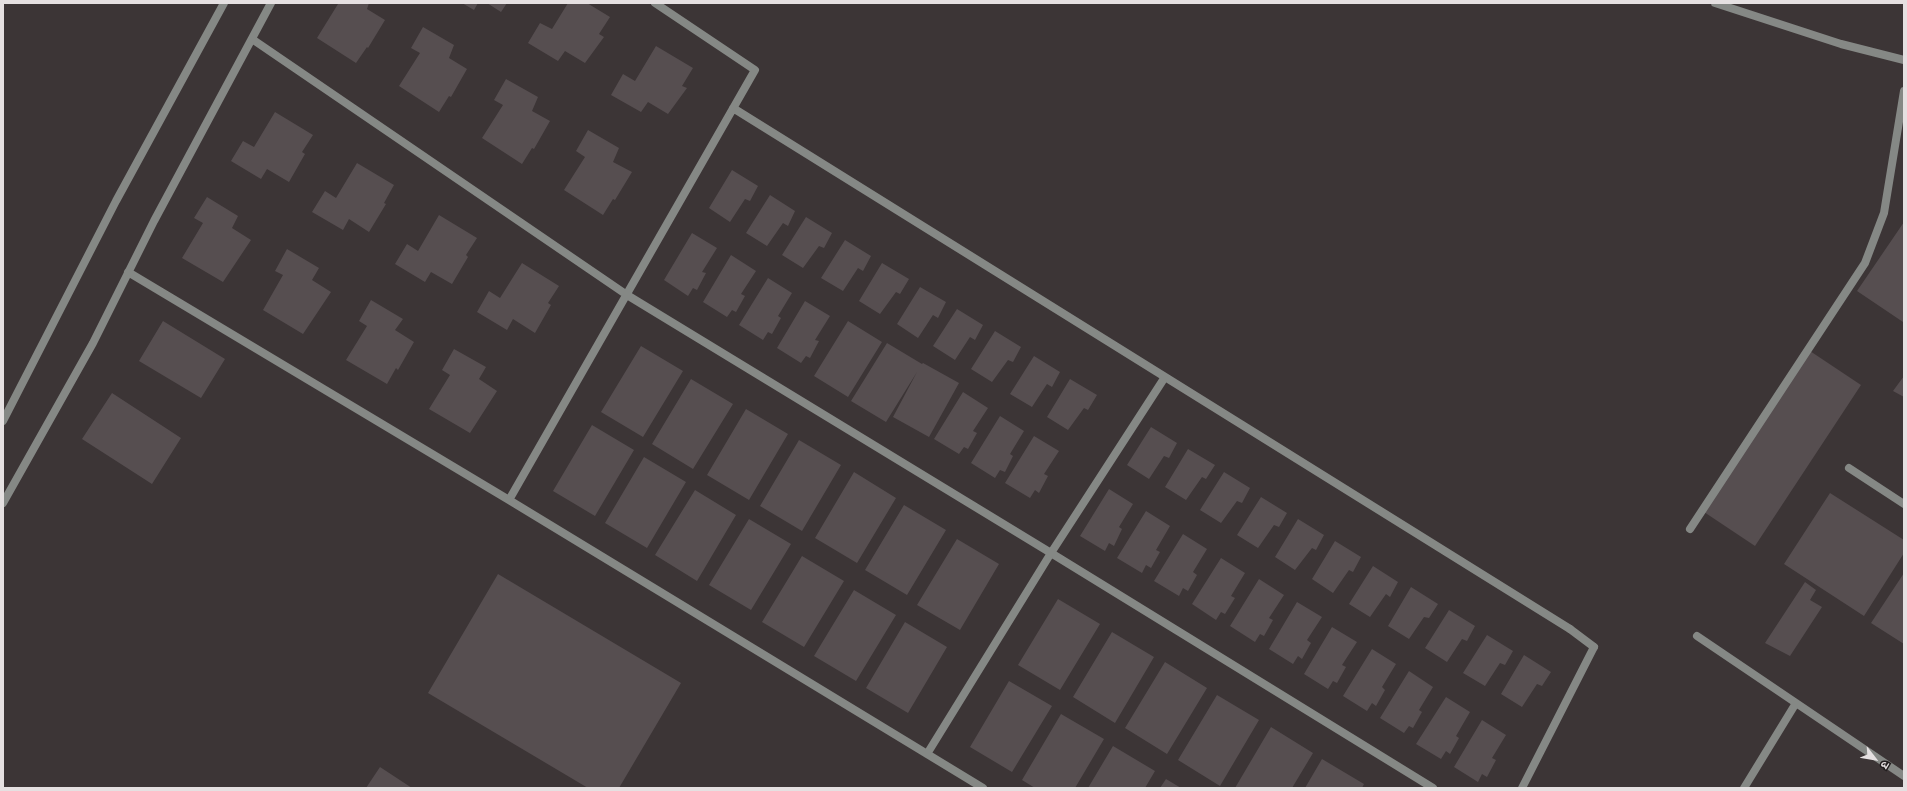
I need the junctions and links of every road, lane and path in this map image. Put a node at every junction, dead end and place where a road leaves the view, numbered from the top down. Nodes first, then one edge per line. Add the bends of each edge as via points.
1 (224, 3) edge
2 (271, 3) edge
3 (655, 3) edge
4 (1714, 3) edge
5 (252, 39) junction
6 (1904, 60) edge
7 (1904, 91) edge
8 (733, 108) junction
9 (128, 272) junction
10 (626, 295) junction
11 (1165, 377) junction
12 (3, 421) edge
13 (1849, 468) dead end
14 (509, 500) junction
15 (3, 502) edge
16 (1904, 504) edge
17 (1690, 529) dead end
18 (1051, 552) junction
19 (1697, 636) dead end
20 (1796, 703) junction
21 (927, 754) junction
22 (1904, 776) edge
23 (983, 788) edge
24 (1433, 788) edge
25 (1522, 788) edge
26 (1744, 788) edge

1 - 12 street via 116,201
2 - 5 street
3 - 8 street via 755,70
4 - 6 street via 1841,44
5 - 9 street
5 - 10 street
7 - 17 street via 1884,213 1865,263
8 - 10 street
8 - 11 street
9 - 14 street
9 - 15 street via 93,342
10 - 14 street
10 - 18 street
11 - 18 street
11 - 25 street via 1570,629 1594,647
13 - 16 street
14 - 21 street
18 - 21 street
18 - 24 street
19 - 20 street
20 - 22 street
20 - 26 street
21 - 23 street

